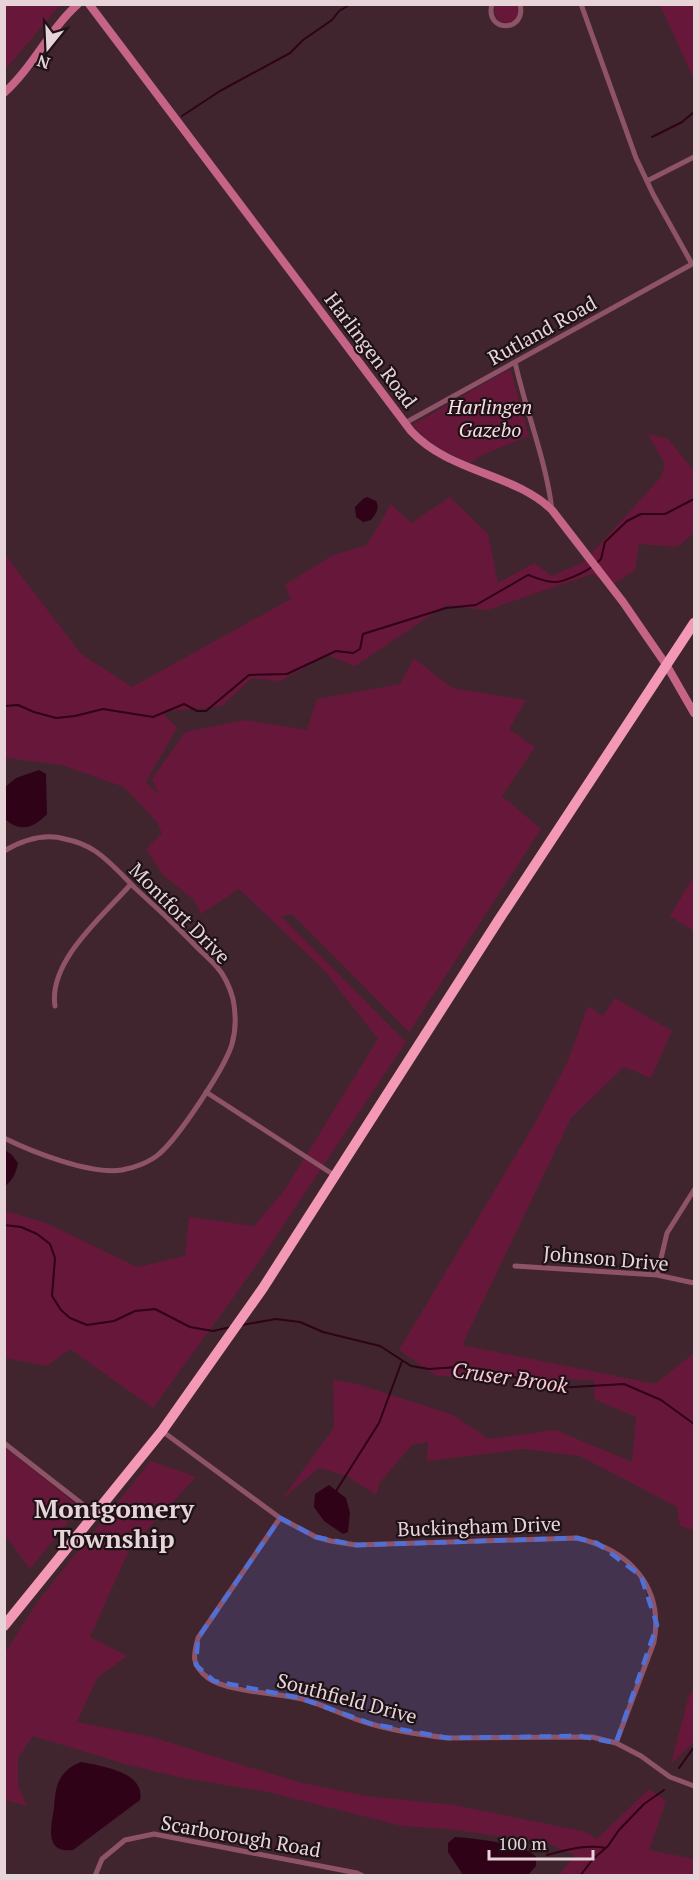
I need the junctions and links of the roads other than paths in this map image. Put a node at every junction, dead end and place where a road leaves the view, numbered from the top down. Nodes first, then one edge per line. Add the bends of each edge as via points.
1 (78, 4) edge
2 (89, 4) edge
3 (492, 4) edge
4 (520, 4) edge
5 (581, 4) edge
6 (4, 93) edge
7 (694, 157) edge
8 (646, 181) junction
9 (693, 263) edge
10 (515, 362) junction
11 (405, 423) junction
12 (552, 510) junction
13 (694, 623) edge
14 (667, 666) junction
15 (694, 713) edge
16 (4, 851) edge
17 (131, 884) junction
18 (55, 1006) dead end
19 (206, 1092) junction
20 (4, 1138) edge
21 (334, 1175) junction
22 (694, 1190) edge
23 (515, 1266) dead end
24 (657, 1275) junction
25 (694, 1283) edge
26 (162, 1431) junction
27 (4, 1443) edge
28 (96, 1515) junction
29 (280, 1518) junction
30 (4, 1626) edge
31 (616, 1743) junction
32 (694, 1786) edge
33 (95, 1875) edge
34 (363, 1875) edge

1 - 6 street
2 - 11 street, Harlingen Road
3 - 4 street via 492,18 504,27 518,20
5 - 8 street
7 - 8 street
8 - 9 street
9 - 10 street, Rutland Road
10 - 11 street, Rutland Road
10 - 12 street
11 - 12 street, Harlingen Road via 432,450 527,492
12 - 14 street, Harlingen Road via 600,570
13 - 14 highway
14 - 15 street, Harlingen Road
14 - 21 highway
16 - 17 street, Montfort Drive via 35,838 67,839 93,849
17 - 18 street via 71,953 57,985
17 - 19 street, Montfort Drive via 218,968 229,988 234,1012 231,1046
19 - 20 street, Montfort Drive via 159,1154 123,1170 105,1171 75,1164
19 - 21 street
21 - 26 highway via 228,1340
22 - 24 street via 667,1233
23 - 24 street, Johnson Drive
24 - 25 street, Johnson Drive
26 - 28 highway
26 - 29 street, Buckingham Drive
27 - 28 street
28 - 30 highway
29 - 31 street, Buckingham Drive via 316,1537 356,1545 577,1538 597,1543 622,1557 641,1576 656,1612 657,1625
29 - 31 street, Southfield Drive via 198,1638 194,1659 207,1677 234,1687 300,1698 372,1724 435,1736 592,1737
31 - 32 street, Southfield Drive via 670,1777
33 - 34 street, Scarborough Road via 102,1859 125,1839 154,1834

